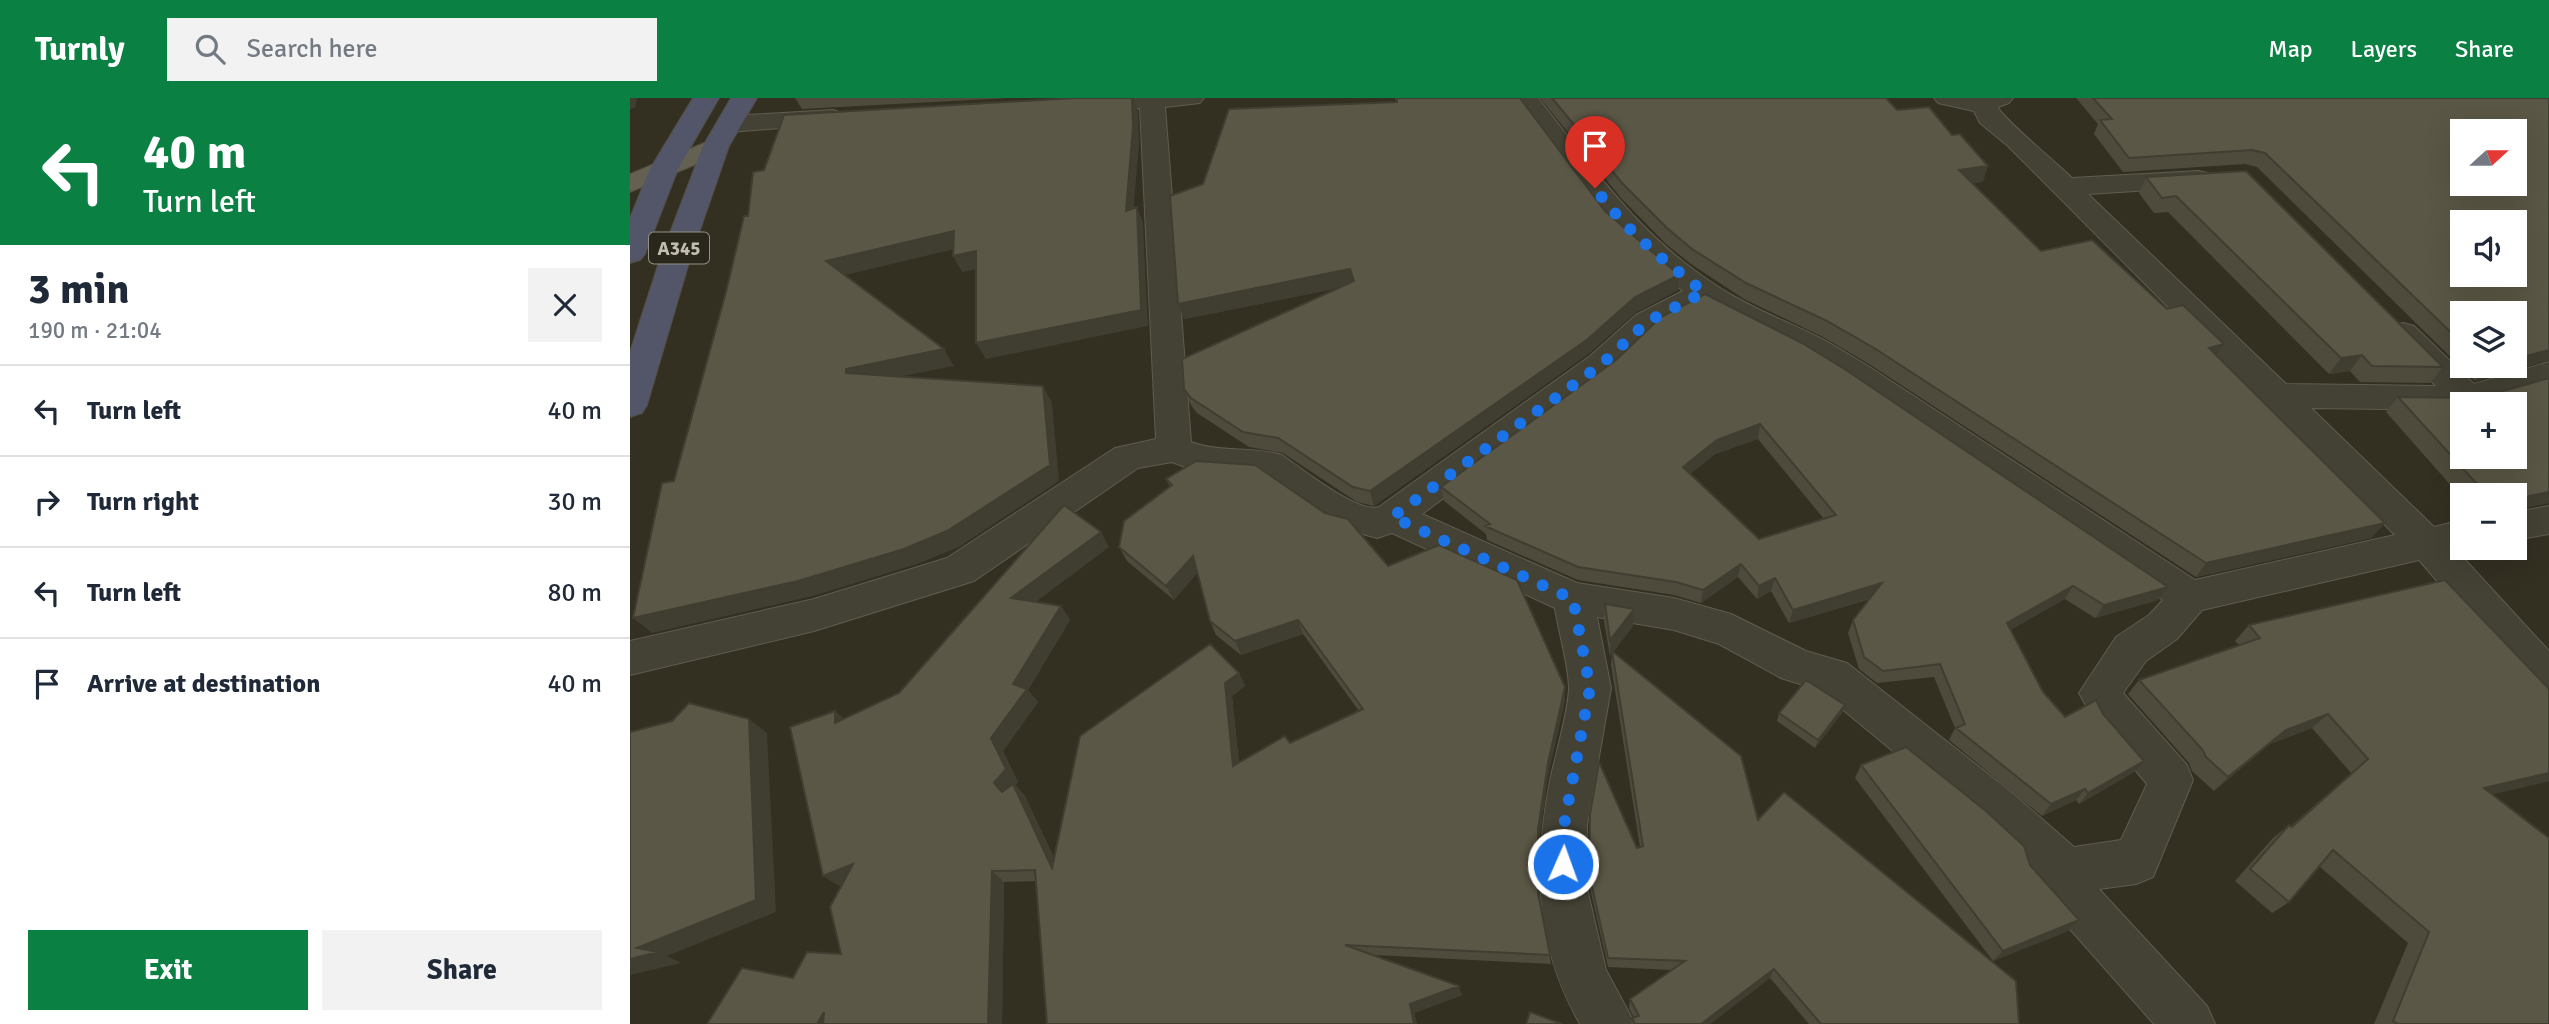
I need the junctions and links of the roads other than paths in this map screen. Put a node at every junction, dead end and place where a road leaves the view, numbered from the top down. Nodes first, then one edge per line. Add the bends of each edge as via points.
1 (706, 98) edge
2 (744, 98) edge
3 (1191, 98) edge
4 (1525, 98) edge
5 (1947, 98) edge
6 (1152, 99) edge
7 (1995, 100) edge
8 (1057, 105) edge
9 (853, 117) edge
10 (683, 133) junction
11 (723, 135) junction
12 (630, 158) edge
13 (664, 169) junction
14 (2232, 176) edge
15 (630, 184) edge
16 (2065, 187) junction
17 (630, 254) edge
18 (1704, 292) junction
19 (2381, 311) edge
20 (2549, 373) edge
21 (2462, 392) edge
22 (2487, 392) edge
23 (2278, 396) junction
24 (2450, 398) edge
25 (630, 405) edge
26 (1174, 449) junction
27 (1392, 517) junction
28 (2549, 520) edge
29 (2527, 524) edge
30 (2444, 539) edge
31 (2190, 597) junction
32 (1573, 599) junction
33 (630, 658) edge
34 (2549, 680) edge
35 (1995, 807) junction
36 (1609, 1024) edge
37 (2189, 1024) edge

1 - 10 highway, A345
2 - 11 highway, A345
3 - 6 street
4 - 18 street via 1617,218
5 - 7 street via 1970,104
6 - 8 street
6 - 26 street
7 - 16 street via 1989,118
9 - 11 street
10 - 12 main road
10 - 13 highway, A345
11 - 13 main road
11 - 25 highway, A345 via 675,259
13 - 15 main road
13 - 17 highway, A345
14 - 16 street
16 - 23 street
18 - 27 street via 1647,322 1602,364
18 - 31 street via 1856,374
19 - 21 street
20 - 22 street
23 - 24 street
23 - 30 street
26 - 27 street via 1201,460 1269,464 1344,515 1377,524
26 - 33 street via 1128,457 960,570 814,615
27 - 32 street
28 - 29 street
30 - 31 street
30 - 34 street
31 - 35 street via 2164,627 2131,649 2101,693 2171,780 2136,861 2066,871
32 - 35 street via 1674,614 1720,628 1796,666 1832,676
32 - 36 street via 1590,688 1564,825 1562,884 1584,981
35 - 37 street

